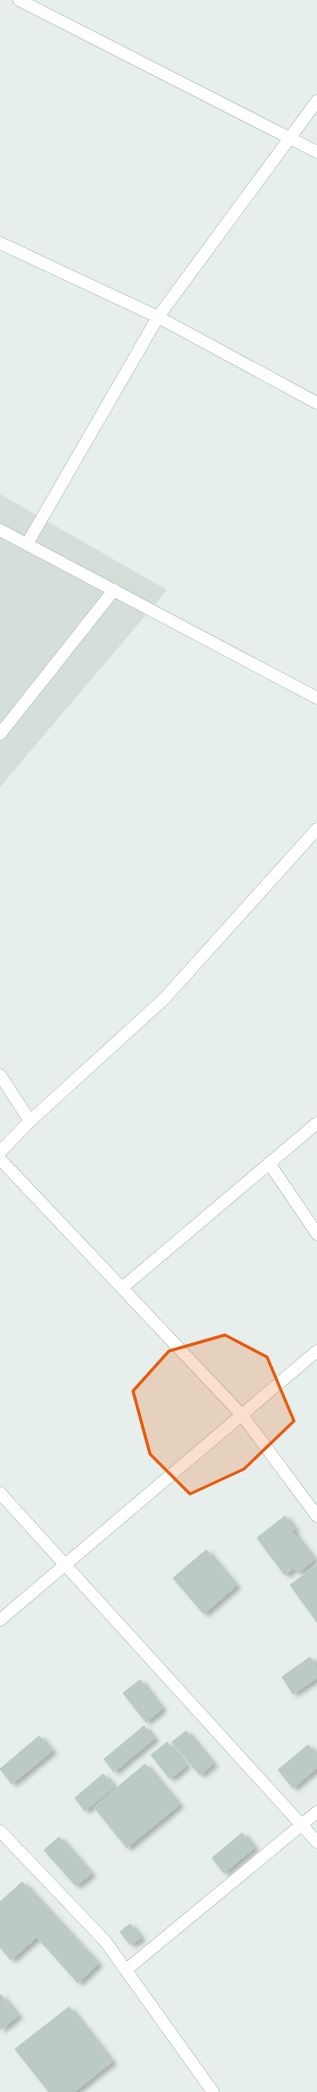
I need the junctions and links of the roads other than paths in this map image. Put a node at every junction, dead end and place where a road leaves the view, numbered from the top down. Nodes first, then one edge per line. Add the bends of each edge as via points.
1 (19, 0) edge
2 (317, 101) edge
3 (290, 138) junction
4 (317, 152) edge
5 (0, 243) edge
6 (158, 317) junction
7 (317, 403) edge
8 (0, 530) edge
9 (27, 544) junction
10 (114, 590) junction
11 (317, 698) edge
12 (0, 734) edge
13 (317, 829) edge
14 (0, 1075) edge
15 (30, 1121) junction
16 (317, 1123) edge
17 (0, 1152) edge
18 (0, 1159) edge
19 (269, 1163) junction
20 (317, 1234) edge
21 (122, 1288) junction
22 (317, 1351) edge
23 (242, 1415) junction
24 (0, 1494) edge
25 (317, 1516) edge
26 (65, 1565) junction
27 (0, 1620) edge
28 (317, 1812) edge
29 (302, 1825) junction
30 (0, 1831) edge
31 (317, 1842) edge
32 (126, 1970) junction
33 (214, 2092) edge

1 - 3 street
2 - 3 street
3 - 4 street
3 - 6 street
5 - 6 street
6 - 7 street
6 - 9 street
8 - 9 street
9 - 10 street
10 - 11 street
10 - 12 street
13 - 15 street via 164,999
14 - 15 street
15 - 17 street
16 - 19 street
18 - 21 street
19 - 20 street
19 - 21 street
21 - 23 street
22 - 23 street
23 - 25 street
23 - 26 street
24 - 26 street
26 - 27 street
26 - 29 street
28 - 29 street
29 - 31 street
29 - 32 street
30 - 32 street via 105,1941
32 - 33 street

